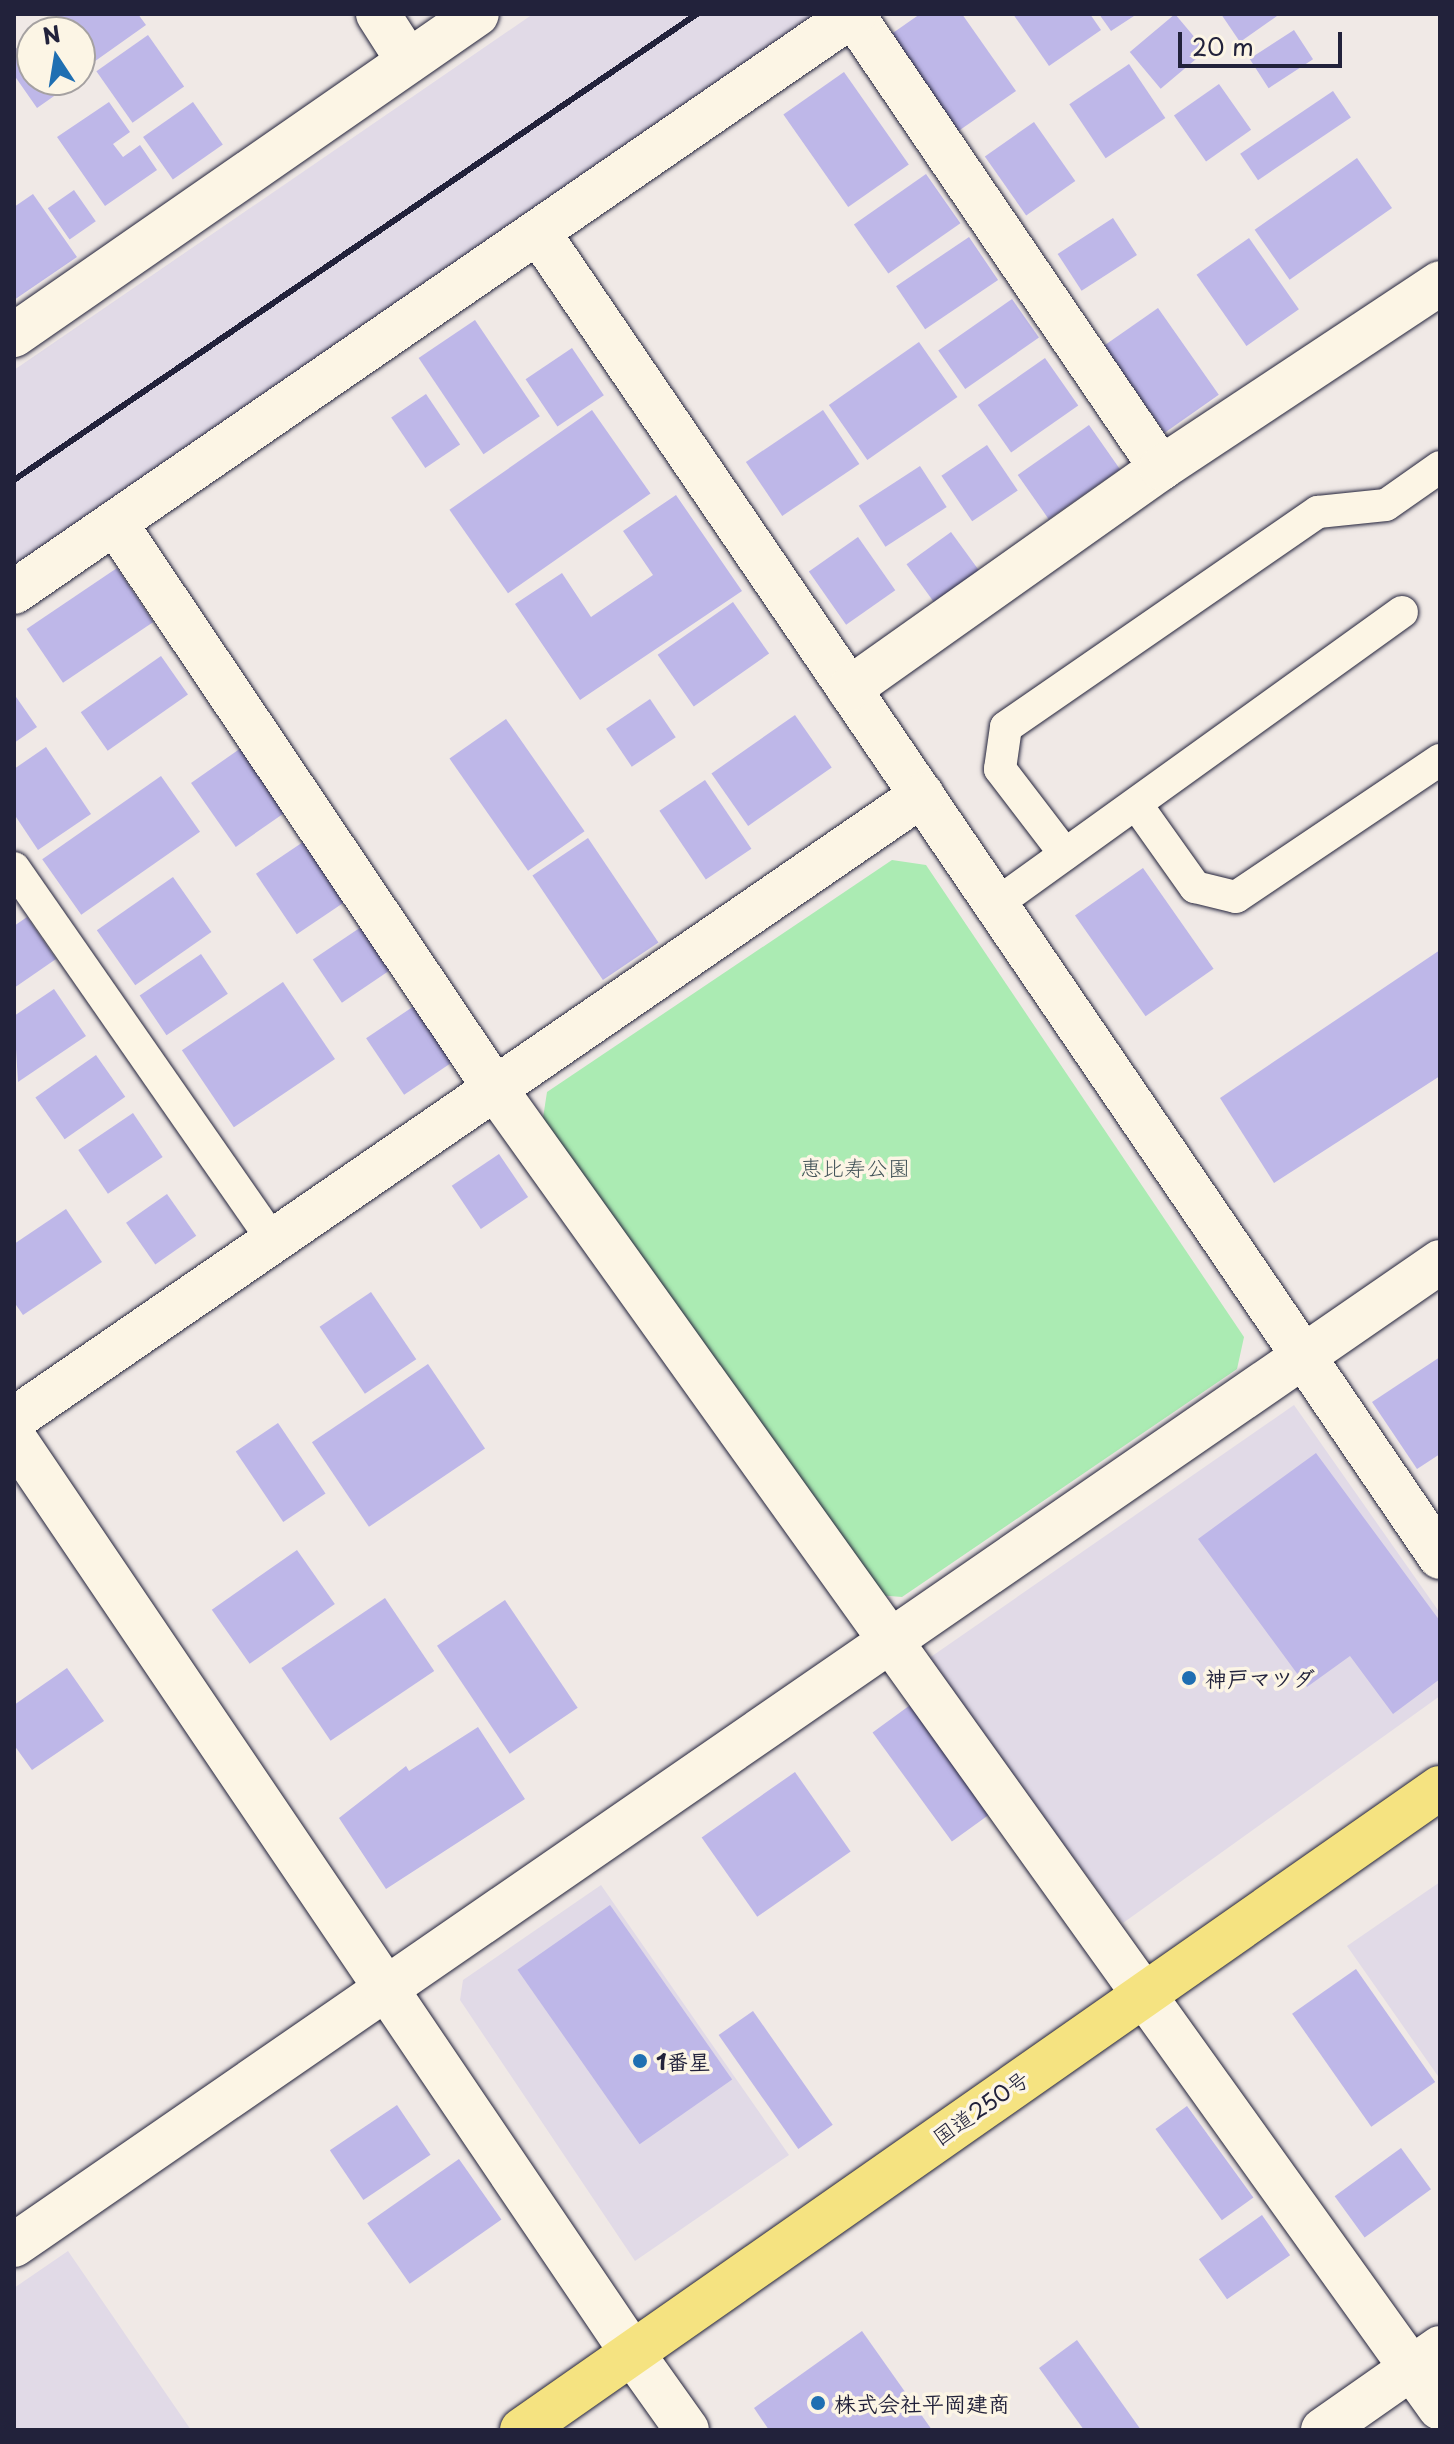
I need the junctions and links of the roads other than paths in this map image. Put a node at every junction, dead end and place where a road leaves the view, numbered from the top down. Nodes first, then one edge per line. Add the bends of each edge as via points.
1 (378, 14) edge
2 (477, 14) edge
3 (854, 14) edge
4 (408, 61) junction
5 (538, 232) junction
6 (1440, 283) edge
7 (14, 335) edge
8 (1440, 467) edge
9 (1161, 468) junction
10 (115, 523) junction
11 (14, 592) edge
12 (1402, 612) dead end
13 (849, 689) junction
14 (1440, 760) edge
15 (922, 795) junction
16 (1136, 804) junction
17 (1065, 854) junction
18 (14, 868) edge
19 (996, 904) junction
20 (496, 1090) junction
21 (271, 1238) junction
22 (1440, 1262) edge
23 (1304, 1356) junction
24 (14, 1419) edge
25 (14, 1438) edge
26 (1440, 1557) edge
27 (890, 1642) junction
28 (1440, 1788) edge
29 (388, 1989) junction
30 (1140, 1993) junction
31 (14, 2245) edge
32 (633, 2354) junction
33 (1426, 2358) edge
34 (1440, 2408) edge
35 (522, 2430) edge
36 (687, 2430) edge
37 (1323, 2430) edge

1 - 4 street
2 - 4 street
3 - 5 street
3 - 9 street
4 - 7 street
5 - 10 street
5 - 13 street
6 - 9 street
8 - 17 lane via 1386,505 1318,512 1006,727 1000,769
9 - 13 street
10 - 11 street
10 - 20 street
12 - 16 lane
13 - 15 street
14 - 16 lane via 1236,897 1195,887
15 - 19 street
15 - 20 street
16 - 17 lane
17 - 19 lane
18 - 21 lane
19 - 23 street
20 - 21 street
20 - 27 street
21 - 24 street
22 - 23 street
23 - 26 street
23 - 27 street
25 - 29 street
27 - 29 street
27 - 30 street
28 - 30 highway, 国道250号
29 - 31 street
29 - 32 street
30 - 32 highway, 国道250号
30 - 33 street
32 - 35 highway, 国道250号
32 - 36 street
33 - 34 street
33 - 37 street

